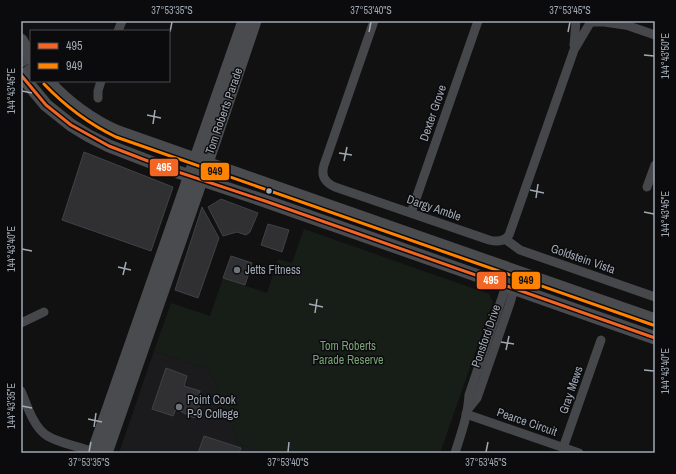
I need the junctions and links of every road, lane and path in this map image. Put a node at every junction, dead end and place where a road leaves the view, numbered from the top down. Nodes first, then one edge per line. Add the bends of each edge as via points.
1 (244, 21) edge
2 (255, 21) edge
3 (374, 21) edge
4 (478, 21) edge
5 (578, 21) edge
6 (592, 22) edge
7 (623, 23) edge
8 (655, 35) edge
9 (244, 36) junction
10 (21, 40) edge
11 (574, 50) junction
12 (30, 56) edge
13 (30, 58) edge
14 (21, 63) edge
15 (30, 69) edge
16 (21, 75) edge
17 (49, 82) edge
18 (101, 82) edge
19 (98, 98) dead end
20 (201, 161) junction
21 (655, 164) edge
22 (196, 177) junction
23 (647, 187) dead end
24 (411, 213) junction
25 (505, 239) junction
26 (164, 266) junction
27 (516, 271) junction
28 (510, 287) junction
29 (162, 291) junction
30 (148, 296) junction
31 (655, 297) edge
32 (44, 312) dead end
33 (655, 320) edge
34 (21, 323) edge
35 (655, 338) edge
36 (600, 340) dead end
37 (21, 391) edge
38 (468, 411) junction
39 (563, 448) junction
40 (97, 453) edge
41 (454, 453) edge
42 (579, 453) edge

1 - 9 main road, Tom Roberts Parade
2 - 9 main road, Tom Roberts Parade
3 - 24 street, Dargy Amble via 324,165 323,175 331,185
4 - 24 street, Dexter Grove
5 - 6 street
5 - 11 street
6 - 7 street
6 - 11 street
7 - 8 street
9 - 20 main road, Tom Roberts Parade
10 - 12 main road
11 - 25 street via 510,232
13 - 14 street
15 - 16 street
16 - 22 main road via 46,105 89,136 132,155
17 - 20 main road via 71,103 106,126
18 - 19 street
20 - 22 main road, Tom Roberts Parade
20 - 27 main road
21 - 23 street
22 - 26 main road, Tom Roberts Parade
22 - 28 main road
24 - 25 street, Dargy Amble via 488,240 496,242
25 - 31 street, Goldstein Vista via 520,250
26 - 29 main road, Tom Roberts Parade
26 - 30 main road, Tom Roberts Parade
27 - 28 street, Ponsford Drive
27 - 33 main road
28 - 35 main road
28 - 38 street, Ponsford Drive via 476,398
29 - 30 main road
29 - 40 main road, Tom Roberts Parade
30 - 40 main road, Tom Roberts Parade
32 - 34 street
36 - 39 street, Gray Mews
37 - 40 street via 36,423 45,434
38 - 39 street, Pearce Circuit
38 - 41 street, Ponsford Drive
39 - 42 street, Pearce Circuit

